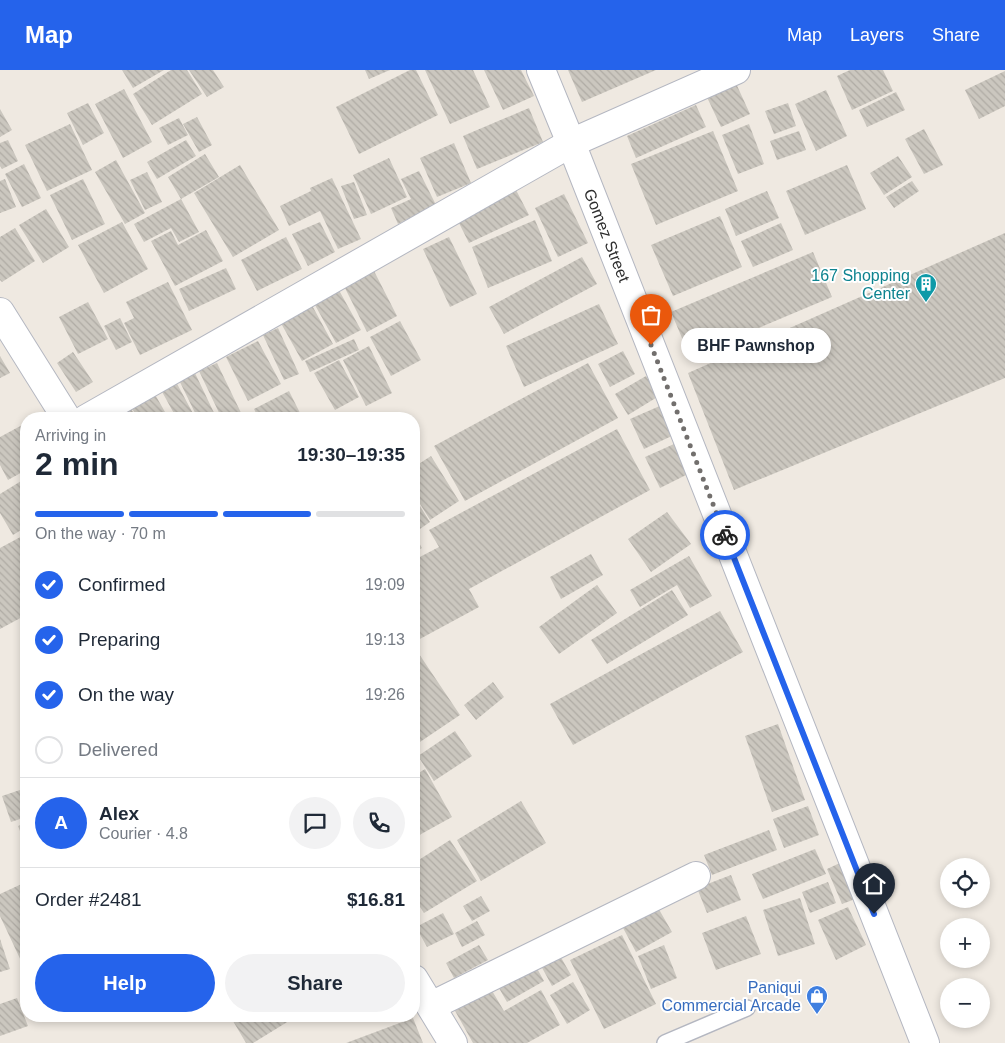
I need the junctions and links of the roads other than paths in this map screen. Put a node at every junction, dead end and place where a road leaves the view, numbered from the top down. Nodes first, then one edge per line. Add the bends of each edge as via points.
1 (541, 70) edge
2 (736, 70) edge
3 (571, 144) junction
4 (0, 312) edge
5 (63, 412) edge
6 (98, 412) edge
7 (696, 876) dead end
8 (420, 988) edge
9 (431, 1006) junction
10 (748, 1008) dead end
11 (453, 1043) edge
12 (665, 1043) edge
13 (925, 1043) edge

1 - 3 street, Gomez Street
2 - 3 street
3 - 6 street
3 - 13 street, Gomez Street
4 - 5 street
7 - 9 street
8 - 9 street
9 - 11 street
10 - 12 lane

